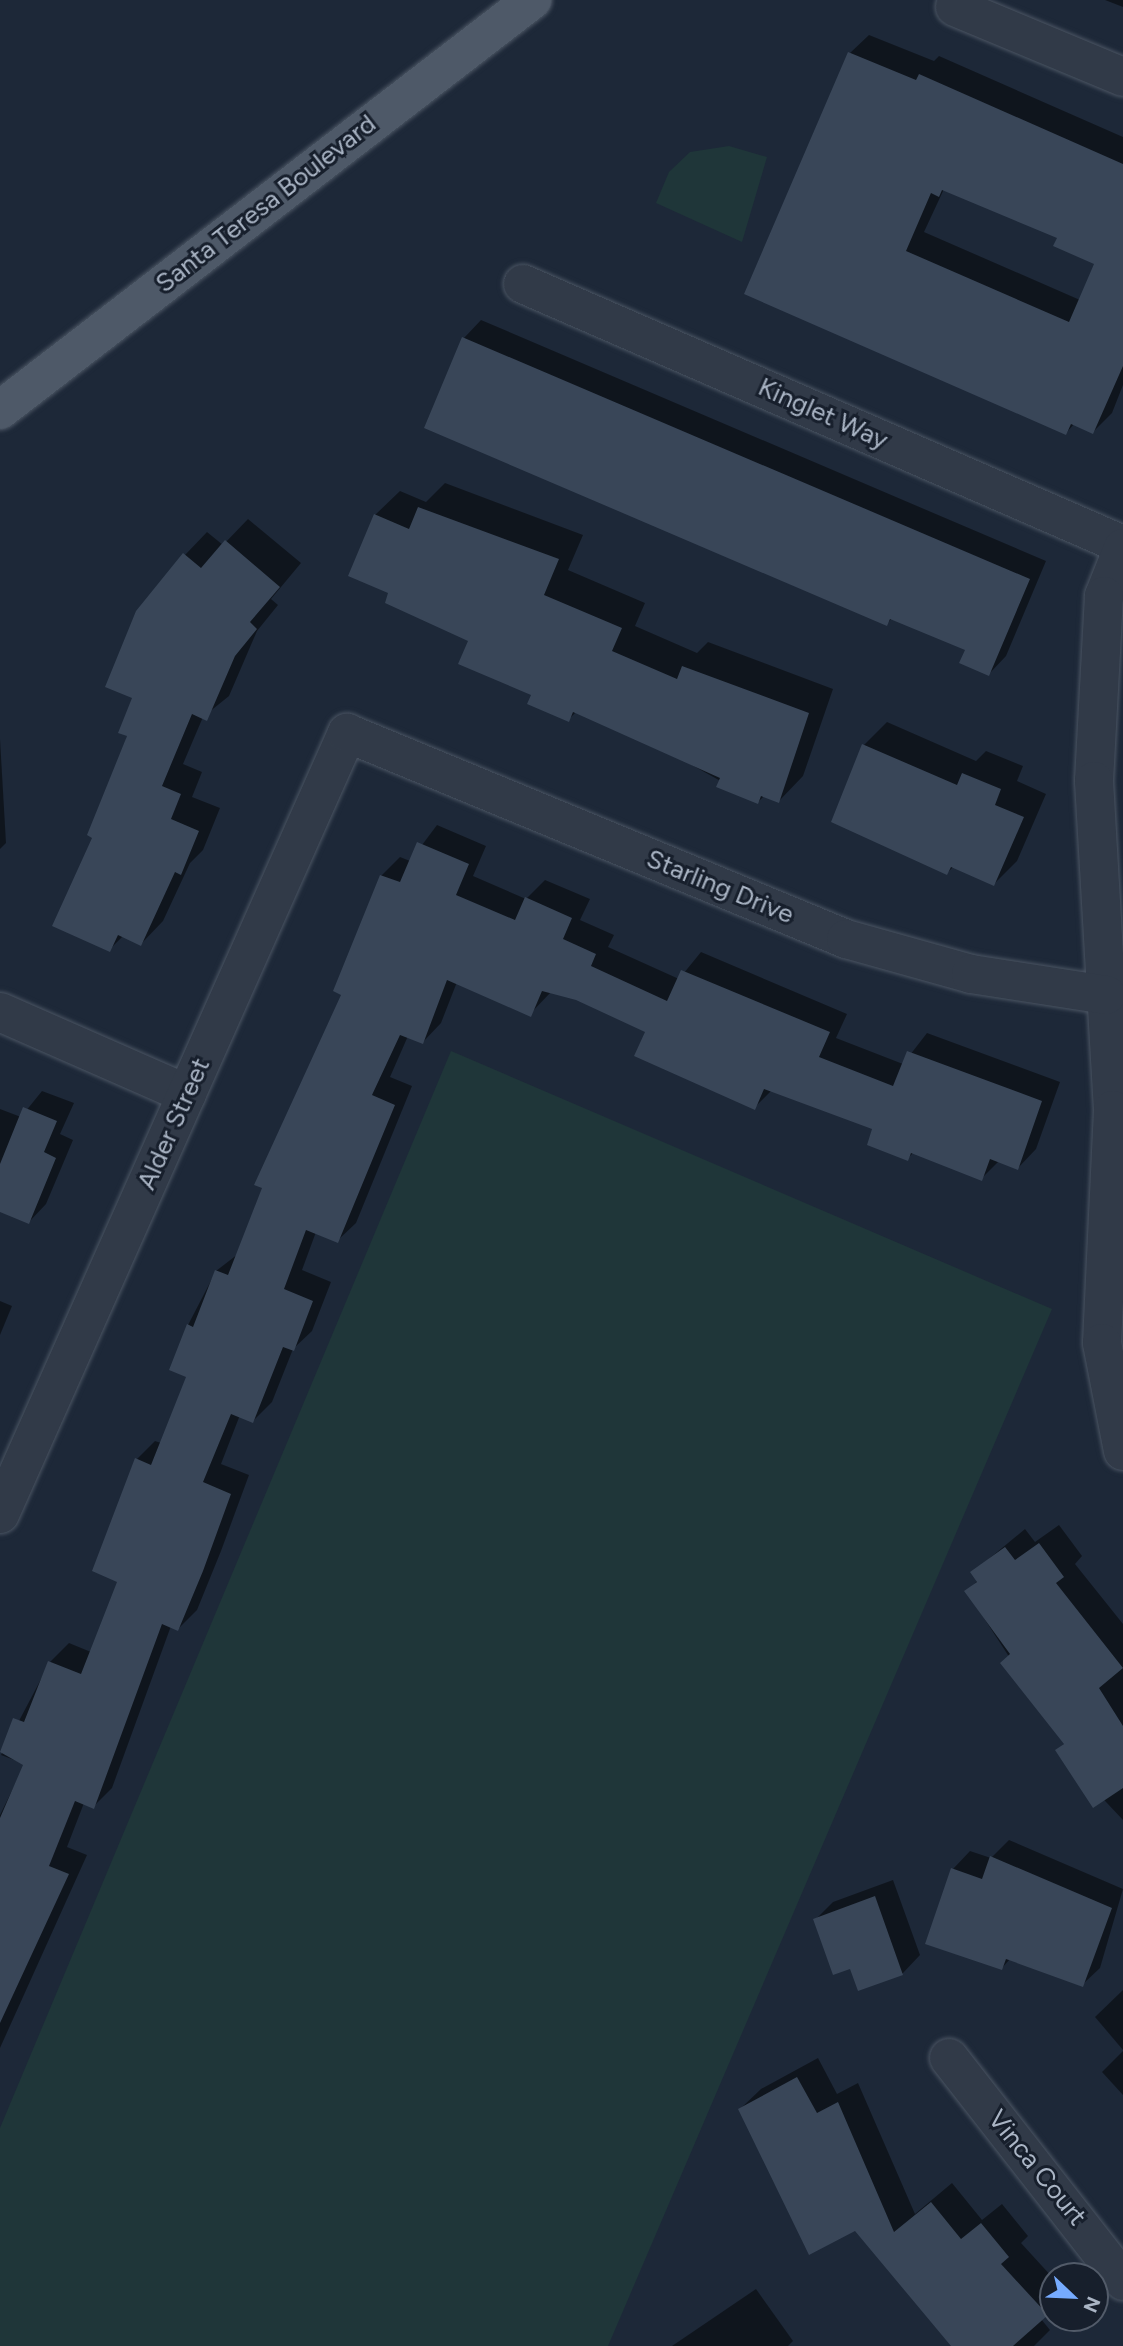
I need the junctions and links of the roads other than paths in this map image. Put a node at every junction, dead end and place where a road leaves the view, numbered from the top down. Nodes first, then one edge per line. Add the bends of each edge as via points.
1 (532, 0) edge
2 (955, 7) dead end
3 (1123, 77) edge
4 (523, 284) dead end
5 (0, 410) edge
6 (1123, 546) edge
7 (347, 733) joint
8 (1106, 995) junction
9 (0, 1012) edge
10 (187, 1094) junction
11 (1123, 1451) edge
12 (0, 1514) edge
13 (948, 2058) dead end
14 (1123, 2281) edge

1 - 5 main road, Santa Teresa Boulevard
2 - 3 street
4 - 6 street, Kinglet Way
6 - 8 street via 1104,596 1094,781
7 - 8 street, Starling Drive via 846,939 971,974
7 - 10 street, Alder Street
8 - 11 street via 1113,1110 1102,1343
9 - 10 street
10 - 12 street, Alder Street
13 - 14 street, Vinca Court

